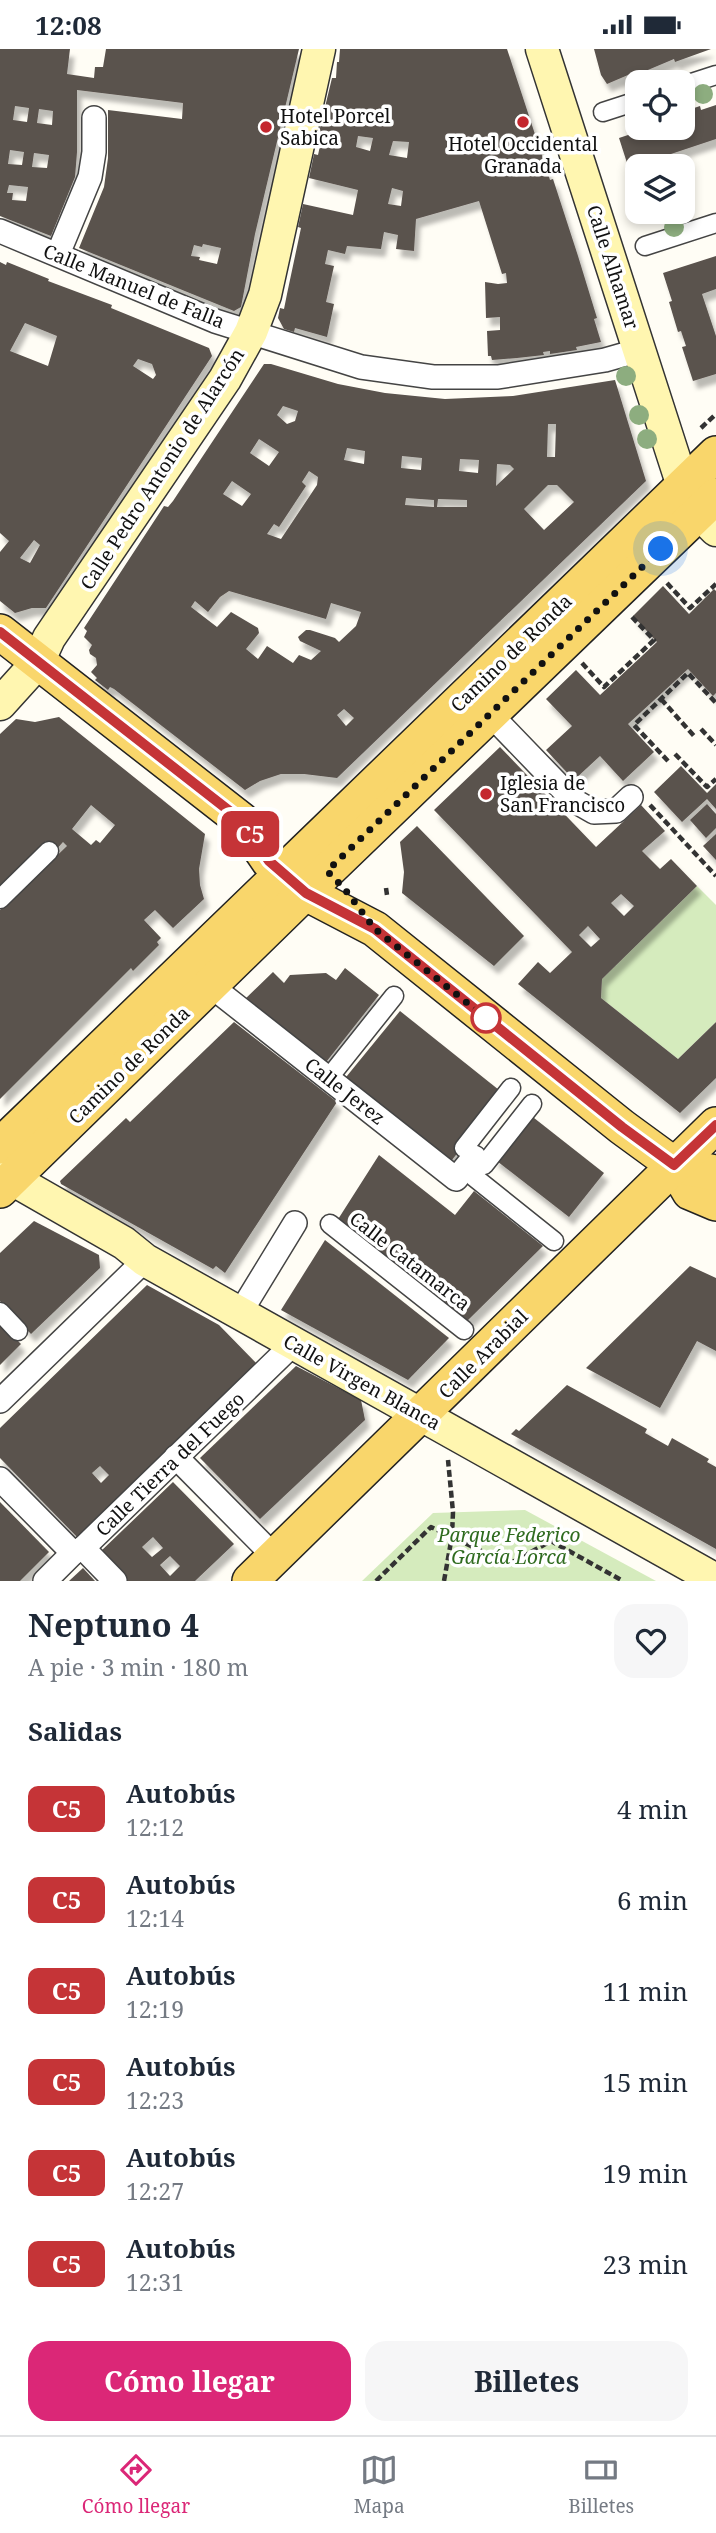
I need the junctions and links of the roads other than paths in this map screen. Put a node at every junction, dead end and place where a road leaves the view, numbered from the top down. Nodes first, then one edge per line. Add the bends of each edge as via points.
1 (318, 49) edge
2 (542, 49) edge
3 (716, 75) edge
4 (695, 82) edge
5 (625, 105) edge
6 (603, 112) dead end
7 (94, 118) dead end
8 (716, 223) edge
9 (0, 231) edge
10 (645, 246) dead end
11 (58, 254) junction
12 (251, 332) junction
13 (639, 350) junction
14 (711, 442) edge
15 (703, 506) edge
16 (0, 632) edge
17 (38, 662) junction
18 (0, 704) edge
19 (489, 714) junction
20 (638, 799) road end
21 (248, 831) junction
22 (49, 851) dead end
23 (305, 872) junction
24 (0, 899) edge
25 (249, 905) junction
26 (211, 986) junction
27 (394, 996) dead end
28 (331, 1075) dead end
29 (511, 1088) dead end
30 (532, 1104) dead end
31 (716, 1125) edge
32 (0, 1146) edge
33 (474, 1162) junction
34 (4, 1180) edge
35 (699, 1183) edge
36 (295, 1223) dead end
37 (330, 1224) dead end
38 (554, 1241) dead end
39 (145, 1260) junction
40 (0, 1312) edge
41 (240, 1313) junction
42 (464, 1330) dead end
43 (18, 1331) dead end
44 (291, 1342) junction
45 (0, 1401) edge
46 (421, 1415) junction
47 (177, 1457) junction
48 (0, 1479) edge
49 (78, 1551) junction
50 (275, 1557) junction
51 (716, 1580) edge
52 (45, 1581) edge
53 (115, 1581) edge
54 (250, 1581) edge

1 - 12 main road, Calle Pedro Antonio de Alarcón via 265,295
2 - 13 main road, Calle Alhamar
3 - 4 street
5 - 6 street
7 - 11 street via 90,177
8 - 10 street
9 - 11 street, Calle Manuel de Falla
11 - 12 street, Calle Manuel de Falla
12 - 13 street, Calle Manuel de Falla via 361,367 433,377 498,377
12 - 17 main road, Calle Pedro Antonio de Alarcón via 225,379 49,638
13 - 15 main road, Calle Alhamar
14 - 15 main road, Camino de Ronda
15 - 19 main road, Camino de Ronda
15 - 23 main road, Camino de Ronda
16 - 17 main road
17 - 18 main road, Calle Pedro Antonio de Alarcón
17 - 21 main road
19 - 20 street via 573,800 594,812 616,811
19 - 23 main road, Camino de Ronda
21 - 23 main road
21 - 25 main road
22 - 24 street
23 - 25 main road, Camino de Ronda
23 - 26 main road, Camino de Ronda
23 - 35 main road via 612,1119
25 - 32 main road, Camino de Ronda
26 - 33 street, Calle Jerez via 456,1179
26 - 34 main road, Camino de Ronda
27 - 28 street
29 - 33 street
30 - 33 street
31 - 35 main road, Calle Arabial
33 - 38 street
34 - 39 main road, Calle Virgen Blanca via 124,1243
35 - 46 main road, Calle Arabial via 635,1203
36 - 41 street
37 - 42 street, Calle Catamarca
39 - 41 main road, Calle Virgen Blanca
39 - 45 street
40 - 43 street
41 - 44 main road, Calle Virgen Blanca
44 - 46 main road, Calle Virgen Blanca
44 - 47 street, Calle Tierra del Fuego
46 - 50 main road, Calle Arabial
46 - 51 main road, Calle Virgen Blanca
47 - 49 street, Calle Tierra del Fuego
47 - 50 street
48 - 49 street
49 - 52 street, Calle Tierra del Fuego
49 - 53 street
50 - 54 main road, Calle Arabial

